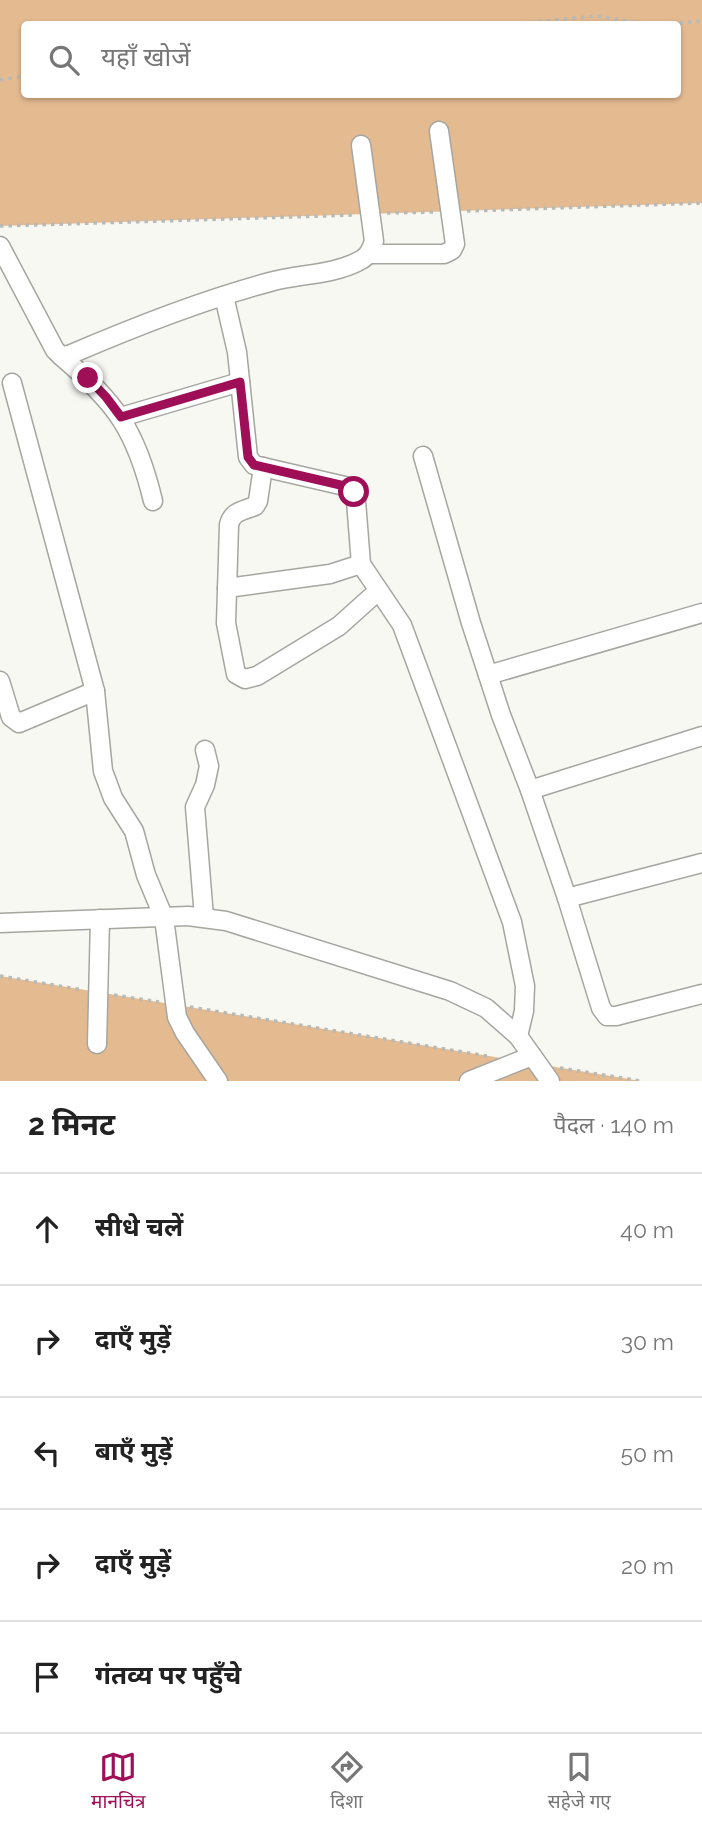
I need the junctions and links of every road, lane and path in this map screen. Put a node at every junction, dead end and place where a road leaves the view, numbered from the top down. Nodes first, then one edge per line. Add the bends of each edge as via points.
1 (544, 21) edge
2 (627, 21) edge
3 (702, 21) edge
4 (681, 23) edge
5 (21, 76) edge
6 (0, 80) edge
7 (439, 131) dead end
8 (361, 145) dead end
9 (0, 246) edge
10 (369, 254) junction
11 (225, 296) junction
12 (61, 356) junction
13 (240, 382) junction
14 (12, 383) dead end
15 (121, 417) junction
16 (423, 456) dead end
17 (263, 467) junction
18 (153, 501) dead end
19 (360, 564) junction
20 (227, 588) junction
21 (378, 591) junction
22 (702, 613) edge
23 (488, 675) junction
24 (0, 681) edge
25 (95, 691) junction
26 (702, 736) edge
27 (205, 750) dead end
28 (530, 790) junction
29 (702, 863) edge
30 (567, 898) junction
31 (204, 917) junction
32 (164, 918) junction
33 (100, 919) junction
34 (0, 923) edge
35 (0, 976) edge
36 (95, 992) dead end
37 (109, 994) dead end
38 (702, 994) edge
39 (164, 1003) dead end
40 (177, 1005) dead end
41 (518, 1036) junction
42 (97, 1044) dead end
43 (491, 1056) dead end
44 (532, 1056) junction
45 (555, 1074) edge
46 (218, 1081) edge
47 (469, 1081) edge
48 (641, 1081) edge

1 - 2 path via 596,16
3 - 4 path
5 - 6 path
7 - 10 street via 455,244 452,250 444,254
8 - 10 street via 374,241
9 - 12 street
10 - 11 street via 342,267
11 - 12 street
11 - 13 street
12 - 15 street
13 - 15 street
13 - 17 street via 248,457
14 - 25 street
15 - 18 street via 146,471
16 - 23 street
17 - 19 street via 349,487 356,501
17 - 20 street via 255,506 231,516
19 - 20 street via 330,574
19 - 21 street
20 - 21 street via 226,623 233,669 245,679 324,636
21 - 41 street via 402,625 512,922 525,986
22 - 23 street
23 - 28 street
24 - 25 street via 11,717 19,723
25 - 32 street via 103,771 113,798 134,831
26 - 28 street
27 - 31 street via 205,785 195,807
28 - 30 street
29 - 30 street
30 - 38 street via 607,1016
31 - 32 street
31 - 41 street via 450,990 486,1008
32 - 33 street
32 - 46 street via 177,1017
33 - 34 street
33 - 42 street
35 - 36 path
37 - 39 path
40 - 43 path
41 - 44 street
44 - 45 street
44 - 47 street
45 - 48 path

